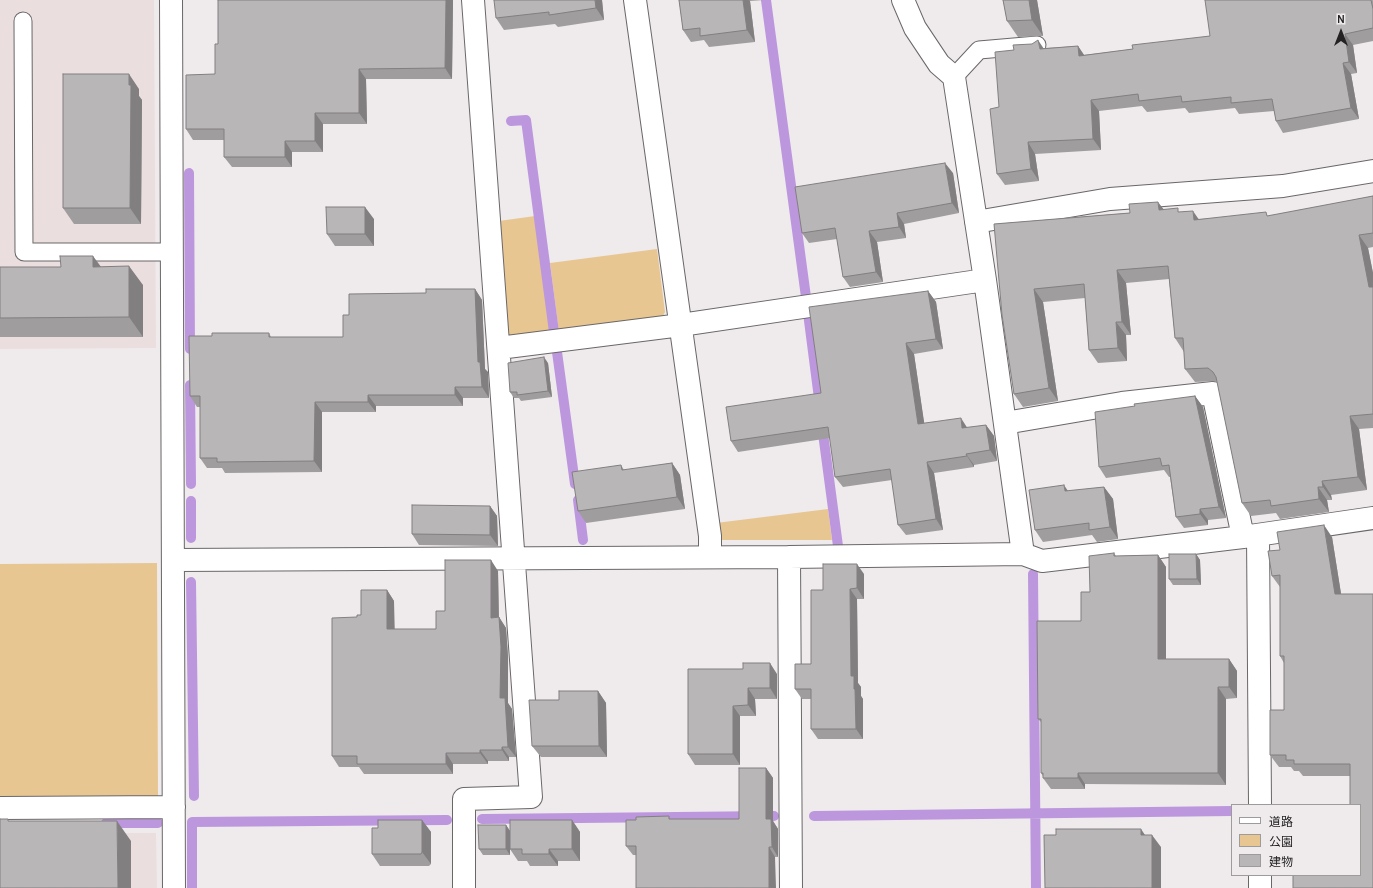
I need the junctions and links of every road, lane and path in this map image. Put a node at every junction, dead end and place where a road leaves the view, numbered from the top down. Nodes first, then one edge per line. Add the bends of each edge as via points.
1 (171, 0) edge
2 (473, 0) edge
3 (635, 0) edge
4 (903, 0) edge
5 (23, 21) dead end
6 (1039, 45) edge
7 (954, 77) junction
8 (1373, 171) edge
9 (976, 222) junction
10 (172, 252) junction
11 (985, 280) junction
12 (681, 325) junction
13 (499, 348) junction
14 (1005, 423) junction
15 (1373, 518) edge
16 (1250, 536) junction
17 (1023, 554) junction
18 (710, 557) junction
19 (789, 557) junction
20 (515, 558) junction
21 (174, 560) junction
22 (1260, 804) edge
23 (174, 807) junction
24 (0, 808) edge
25 (1260, 876) edge
26 (174, 888) edge
27 (464, 888) edge
28 (791, 888) edge
29 (1260, 888) edge

1 - 10 street
2 - 13 street
3 - 12 street
4 - 7 street via 915,28 939,64
5 - 10 lane via 24,252
6 - 7 lane via 979,50
7 - 9 street
8 - 9 street via 1283,186 1110,199
9 - 11 street
10 - 21 street
11 - 12 street
11 - 14 street
12 - 13 street
12 - 18 street via 710,536
13 - 20 street
14 - 16 street via 1122,403 1213,393
14 - 17 street
15 - 16 street
16 - 17 street via 1042,561
16 - 22 street
17 - 19 street
18 - 19 street
18 - 20 street
19 - 28 street
20 - 21 street
20 - 27 street via 531,797 464,799
21 - 23 street
23 - 24 street
23 - 26 street
25 - 29 street

